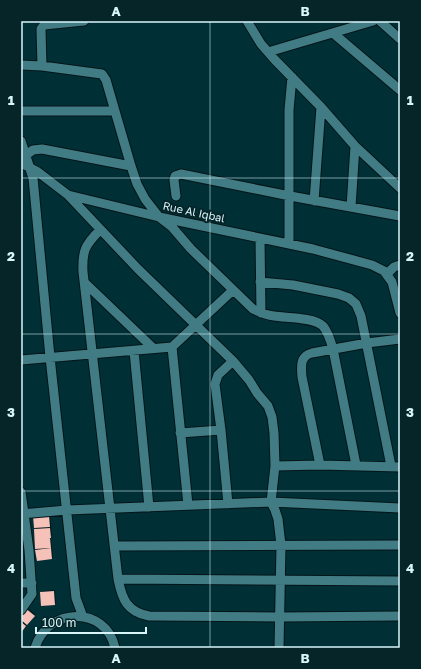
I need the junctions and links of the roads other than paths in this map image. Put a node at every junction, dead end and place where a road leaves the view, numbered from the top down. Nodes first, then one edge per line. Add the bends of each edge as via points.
1 (84, 21) edge
2 (247, 21) edge
3 (373, 21) edge
4 (380, 21) edge
5 (332, 33) junction
6 (400, 38) edge
7 (268, 52) junction
8 (21, 65) edge
9 (42, 66) junction
10 (292, 77) junction
11 (400, 90) edge
12 (321, 107) junction
13 (21, 111) edge
14 (115, 111) junction
15 (21, 141) edge
16 (355, 146) junction
17 (25, 161) edge
18 (131, 166) junction
19 (400, 188) edge
20 (68, 195) junction
21 (176, 196) dead end
22 (290, 196) junction
23 (314, 201) junction
24 (351, 207) junction
25 (400, 216) edge
26 (159, 217) junction
27 (100, 230) junction
28 (260, 238) junction
29 (289, 244) junction
30 (400, 265) edge
31 (393, 280) edge
32 (85, 282) junction
33 (260, 282) junction
34 (232, 291) junction
35 (400, 312) edge
36 (261, 313) junction
37 (196, 325) junction
38 (400, 339) edge
39 (367, 343) junction
40 (172, 347) junction
41 (153, 348) junction
42 (333, 349) junction
43 (134, 351) junction
44 (93, 354) junction
45 (50, 357) junction
46 (21, 360) edge
47 (233, 361) junction
48 (221, 430) junction
49 (180, 433) junction
50 (320, 465) junction
51 (356, 465) junction
52 (275, 466) junction
53 (395, 467) edge
54 (21, 492) edge
55 (270, 502) junction
56 (228, 504) junction
57 (188, 505) junction
58 (149, 507) junction
59 (400, 508) edge
60 (110, 509) junction
61 (67, 510) junction
62 (22, 514) edge
63 (281, 545) junction
64 (400, 545) edge
65 (115, 546) junction
66 (25, 550) edge
67 (118, 579) junction
68 (280, 580) junction
69 (400, 581) edge
70 (21, 583) edge
71 (32, 583) junction
72 (76, 598) junction
73 (21, 610) edge
74 (400, 616) edge
75 (68, 617) junction
76 (83, 617) junction
77 (280, 617) junction
78 (35, 648) edge
79 (115, 648) edge
80 (280, 648) edge

1 - 9 street via 44,25 41,29
2 - 7 street
3 - 5 street
4 - 6 street
5 - 7 street
5 - 11 street
7 - 10 street
8 - 9 street
9 - 14 street via 102,74
10 - 12 street
10 - 22 street
12 - 16 street
12 - 23 street
13 - 14 street
14 - 18 street
15 - 17 street
16 - 19 street
16 - 24 street
17 - 18 street via 33,150 42,149
17 - 20 street, Rue Al Iqbal
17 - 45 street via 33,178
18 - 26 street via 144,199
20 - 26 street, Rue Al Iqbal
20 - 27 street
21 - 22 street via 174,180 175,176 181,174
22 - 23 street
22 - 29 street
23 - 24 street
24 - 25 street
26 - 28 street, Rue Al Iqbal
26 - 34 street via 172,227
27 - 32 street via 87,244 84,253
27 - 37 street
28 - 29 street, Rue Al Iqbal
28 - 33 street
29 - 31 street, Rue Al Iqbal via 372,265
30 - 31 street via 394,267
31 - 35 street
32 - 41 street
32 - 44 street
33 - 36 street
33 - 39 street via 293,285 349,298 359,309
34 - 36 street
34 - 37 street
36 - 42 street via 315,322 326,331
37 - 40 street
37 - 47 street
38 - 39 street
39 - 42 street
39 - 53 street
40 - 41 street
40 - 49 street
41 - 43 street
42 - 50 street via 308,354 301,363
42 - 51 street
43 - 44 street
43 - 58 street
44 - 45 street
44 - 60 street
45 - 46 street
45 - 61 street
47 - 48 street via 218,375 215,384
47 - 52 street via 270,411 274,426
48 - 49 street
48 - 56 street
49 - 57 street
50 - 51 street
50 - 52 street
51 - 53 street
52 - 55 street
54 - 62 street
55 - 56 street
55 - 59 street
55 - 63 street via 278,519
56 - 57 street
57 - 58 street
58 - 60 street
60 - 61 street
60 - 65 street
61 - 62 street
61 - 72 street
62 - 66 street
63 - 64 street
63 - 65 street
63 - 68 street
65 - 67 street
66 - 71 street
67 - 68 street
67 - 77 street via 126,603 144,615
68 - 69 street
68 - 77 street
70 - 71 street
71 - 73 street via 32,594
72 - 75 street
72 - 76 street
74 - 77 street
75 - 76 street
75 - 78 street via 46,628
76 - 79 street via 103,627 110,635
77 - 80 street

